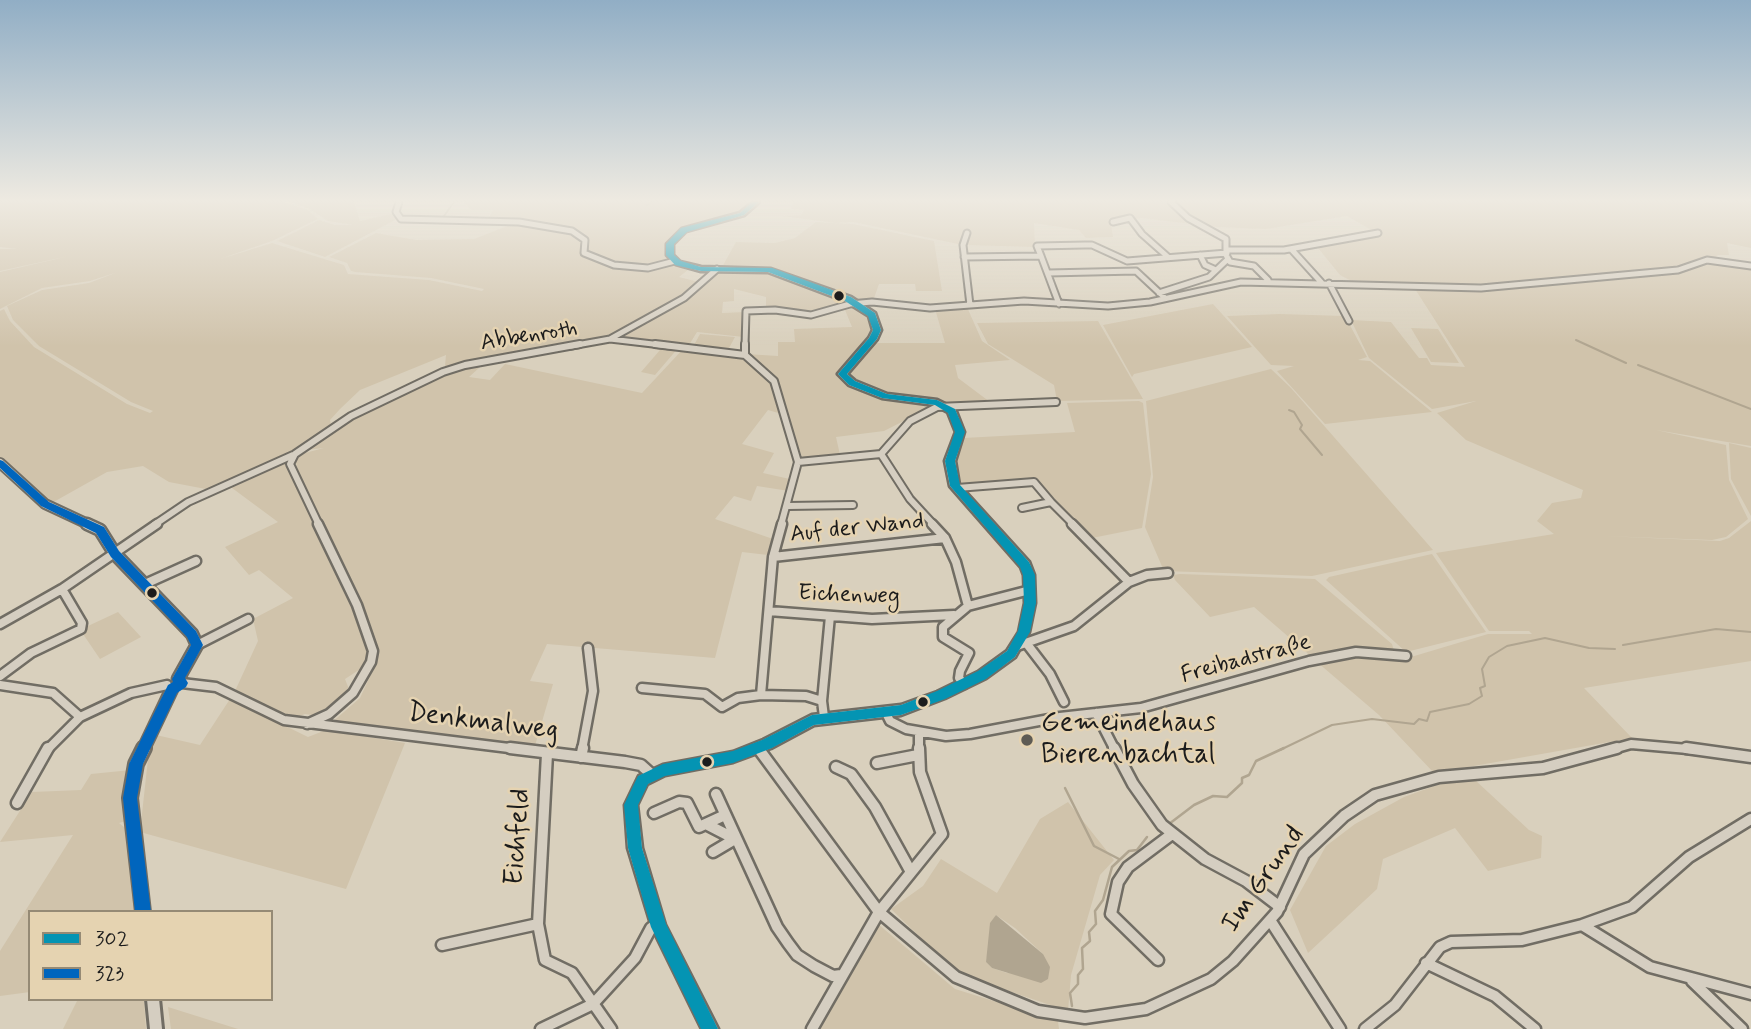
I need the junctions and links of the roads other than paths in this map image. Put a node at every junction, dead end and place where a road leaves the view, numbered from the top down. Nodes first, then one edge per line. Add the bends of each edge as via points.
1 (584, 250) edge
2 (669, 250) edge
3 (963, 250) edge
4 (1038, 250) edge
5 (1103, 250) edge
6 (1160, 250) edge
7 (1227, 250) edge
8 (1292, 250) joint
9 (1227, 254) junction
10 (1200, 255) junction
11 (964, 257) junction
12 (1041, 257) junction
13 (1168, 257) junction
14 (675, 261) junction
15 (1127, 261) junction
16 (1751, 266) edge
17 (717, 269) junction
18 (1136, 271) junction
19 (1216, 271) junction
20 (1048, 274) junction
21 (1268, 280) junction
22 (1321, 282) junction
23 (1329, 283) junction
24 (1159, 293) junction
25 (1165, 298) junction
26 (857, 303) junction
27 (1059, 304) junction
28 (970, 305) junction
29 (1349, 321) dead end
30 (610, 339) junction
31 (745, 355) junction
32 (1056, 402) dead end
33 (943, 406) junction
34 (881, 454) junction
35 (293, 456) junction
36 (798, 462) junction
37 (0, 463) edge
38 (960, 492) junction
39 (1051, 502) junction
40 (853, 505) dead end
41 (788, 506) junction
42 (1022, 508) dead end
43 (944, 538) junction
44 (115, 554) junction
45 (773, 557) junction
46 (196, 561) dead end
47 (1168, 573) dead end
48 (1129, 582) junction
49 (145, 584) junction
50 (62, 589) junction
51 (1030, 590) junction
52 (968, 606) junction
53 (769, 611) junction
54 (954, 615) junction
55 (830, 616) junction
56 (248, 619) dead end
57 (0, 624) edge
58 (197, 645) junction
59 (1022, 645) junction
60 (588, 648) dead end
61 (1406, 656) dead end
62 (0, 676) edge
63 (175, 684) junction
64 (964, 684) junction
65 (0, 685) edge
66 (642, 688) dead end
67 (761, 695) junction
68 (822, 701) junction
69 (1064, 702) dead end
70 (886, 713) junction
71 (1096, 713) junction
72 (80, 717) junction
73 (824, 717) junction
74 (306, 724) junction
75 (919, 732) junction
76 (758, 748) junction
77 (547, 754) junction
78 (918, 755) junction
79 (581, 757) junction
80 (1751, 757) edge
81 (877, 763) dead end
82 (836, 766) dead end
83 (651, 774) junction
84 (716, 794) dead end
85 (17, 803) dead end
86 (654, 813) dead end
87 (725, 815) junction
88 (1751, 819) edge
89 (706, 824) junction
90 (1172, 834) junction
91 (735, 839) junction
92 (713, 852) dead end
93 (911, 872) junction
94 (1280, 907) junction
95 (143, 910) edge
96 (879, 912) junction
97 (1270, 920) junction
98 (538, 923) junction
99 (658, 923) junction
100 (1582, 925) junction
101 (443, 945) dead end
102 (1158, 960) dead end
103 (1426, 963) junction
104 (841, 975) junction
105 (1690, 979) junction
106 (1751, 994) edge
107 (153, 1001) edge
108 (593, 1003) junction
109 (156, 1029) edge
110 (541, 1029) edge
111 (611, 1029) edge
112 (710, 1029) edge
113 (812, 1029) edge
114 (1340, 1029) edge
115 (1365, 1029) edge
116 (1535, 1029) edge
117 (1742, 1029) edge

1 - 14 street via 589,257 614,265 648,268
2 - 14 main road
3 - 11 street
4 - 12 street
5 - 15 street
6 - 13 street
7 - 9 street
8 - 9 street
8 - 22 street
9 - 10 street
9 - 19 street
9 - 21 street via 1234,264 1254,266
10 - 13 street
10 - 19 street via 1205,265
11 - 12 street
11 - 28 street
12 - 20 street
13 - 15 street
14 - 17 main road
15 - 18 street
16 - 23 street via 1707,260 1678,270 1481,288
17 - 26 main road via 769,270
17 - 30 street, Abbenroth via 684,298
18 - 20 street
18 - 24 street
19 - 24 street
20 - 27 street
21 - 22 street
21 - 25 street
22 - 23 street
23 - 29 street
24 - 25 street
25 - 27 street via 1108,306
26 - 28 street via 930,308
26 - 31 street via 811,315 746,311
26 - 33 main road via 872,315 877,330 870,344 844,370 846,378 885,396
27 - 28 street
30 - 31 street
30 - 35 street, Abbenroth via 454,368 337,424
31 - 36 street, Eichenweg via 774,381
32 - 33 street
33 - 34 street via 910,421
33 - 38 main road via 960,425 950,461
34 - 36 street
34 - 43 street via 910,499
35 - 44 street, Abbenroth via 188,502
35 - 74 street via 290,464 300,489 357,606 373,651 353,693 329,714
36 - 41 street, Eichenweg
37 - 44 street via 60,514 100,530
38 - 39 street via 1034,482
38 - 51 main road via 1025,565
39 - 42 street
39 - 48 street
40 - 41 street
41 - 45 street, Eichenweg
43 - 45 street, Auf der Wand
43 - 52 street
44 - 49 street
44 - 50 street, Abbenroth
45 - 53 street, Eichenweg
46 - 49 street
47 - 48 street
48 - 59 street via 1074,626
49 - 58 street
50 - 57 street, Abbenroth
50 - 62 street via 81,629 31,653
51 - 52 street, Eichenweg
51 - 59 main road
52 - 54 street, Eichenweg
53 - 55 street, Eichenweg
53 - 67 street
54 - 55 street, Eichenweg
54 - 64 street via 942,631 943,637 970,653 960,671
55 - 68 street
56 - 58 street
58 - 63 street
59 - 64 main road
59 - 69 street via 1050,674
60 - 79 street via 593,691
61 - 71 street, Freibadstraße via 1356,652 1142,708
63 - 72 street via 131,693
63 - 74 street, Denkmalweg via 216,687 284,720
63 - 95 street via 136,764 130,798
64 - 70 main road via 921,704
65 - 72 street via 53,693
66 - 67 street via 705,694 722,707 738,698
67 - 68 street
68 - 73 street
70 - 73 main road
70 - 75 street, Freibadstraße via 890,721
71 - 75 street, Freibadstraße via 970,734
71 - 90 street via 1133,784
72 - 85 street via 48,747
73 - 76 main road
74 - 77 street, Denkmalweg
75 - 78 street
76 - 83 main road
76 - 96 street, Im Grund
77 - 79 street, Denkmalweg
77 - 98 street, Eichfeld
78 - 81 street
78 - 93 street via 942,834
79 - 83 street, Denkmalweg via 641,765
80 - 94 street, Im Grund via 1631,744 1544,768 1439,777 1376,795 1344,816 1304,854
82 - 93 street via 851,775 874,807
83 - 99 main road via 636,791 631,826
84 - 87 street
86 - 89 street via 683,802 691,806 699,827
87 - 89 street
87 - 91 street
88 - 100 street via 1689,857 1632,907
89 - 91 street
90 - 94 street
90 - 102 street via 1128,867 1118,882 1111,914
91 - 92 street
91 - 104 street via 777,927 797,955 833,976
93 - 96 street
94 - 97 street, Im Grund
96 - 97 street, Im Grund via 956,977 1038,1011 1085,1018 1146,1009 1211,979
96 - 104 street
97 - 114 street
98 - 101 street
98 - 108 street, Eichfeld via 545,960 572,972
99 - 108 street via 635,958
99 - 112 main road
100 - 103 street via 1522,940 1451,942
100 - 105 street via 1650,967
103 - 115 street via 1395,1005
103 - 116 street via 1495,996
104 - 113 street
105 - 106 street
105 - 117 street
107 - 109 street
108 - 110 street
108 - 111 street

